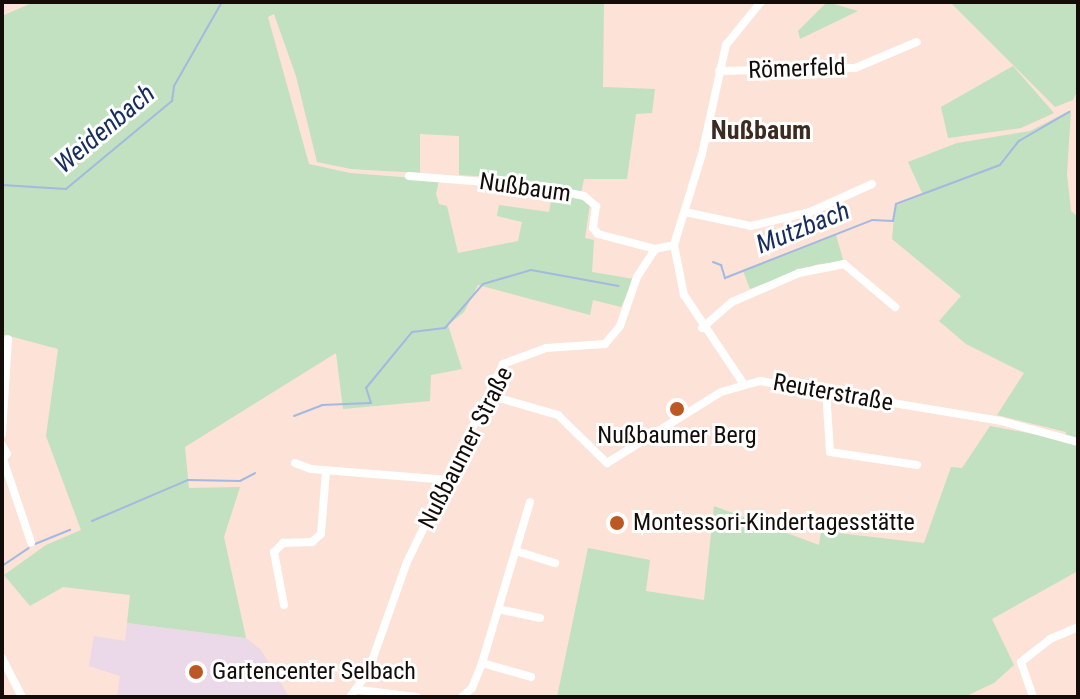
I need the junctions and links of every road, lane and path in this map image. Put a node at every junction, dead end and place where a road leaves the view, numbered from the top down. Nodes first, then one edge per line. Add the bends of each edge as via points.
1 (761, 2) edge
2 (917, 42) dead end
3 (719, 71) junction
4 (409, 176) dead end
5 (872, 184) dead end
6 (685, 212) junction
7 (674, 245) junction
8 (655, 249) junction
9 (895, 307) dead end
10 (702, 328) junction
11 (8, 339) dead end
12 (743, 383) junction
13 (826, 391) junction
14 (492, 396) junction
15 (2, 434) edge
16 (1078, 442) edge
17 (2, 445) edge
18 (2, 460) edge
19 (295, 463) dead end
20 (917, 465) dead end
21 (326, 470) junction
22 (449, 480) junction
23 (530, 502) dead end
24 (31, 542) dead end
25 (516, 551) junction
26 (555, 563) dead end
27 (284, 605) dead end
28 (498, 609) junction
29 (540, 618) dead end
30 (1078, 627) edge
31 (2, 658) edge
32 (482, 663) junction
33 (531, 677) dead end
34 (359, 690) junction
35 (22, 697) edge
36 (350, 697) edge
37 (417, 697) edge
38 (462, 697) edge
39 (1033, 697) edge

1 - 3 street via 732,34
2 - 3 street, Römerfeld via 855,68
3 - 6 street
4 - 8 street, Nußbaum via 536,186 584,196 596,206 593,228 598,234
5 - 6 street via 810,212 751,226
6 - 7 street
7 - 8 street
7 - 10 street via 675,270
8 - 14 street, Nußbaumer Straße via 610,340 594,348 553,347 517,355 503,364
9 - 10 street via 844,264 799,273 732,302
10 - 12 street
11 - 15 street
12 - 13 street, Reuterstraße via 780,382
12 - 14 street, Reuterstraße via 607,463 558,415
13 - 16 street, Reuterstraße via 1001,421
13 - 20 street via 830,452
14 - 22 street, Nußbaumer Straße
17 - 18 street via 7,451
18 - 24 street
19 - 21 street
21 - 22 street
21 - 27 street via 321,534 312,542 283,543 274,552
22 - 34 street, Nußbaumer Straße via 407,562
23 - 25 street
25 - 26 street
25 - 28 street
28 - 29 street
28 - 32 street
30 - 39 street via 1050,639 1021,662
31 - 35 street
32 - 33 street
32 - 38 street via 472,688
34 - 36 street
34 - 37 street

